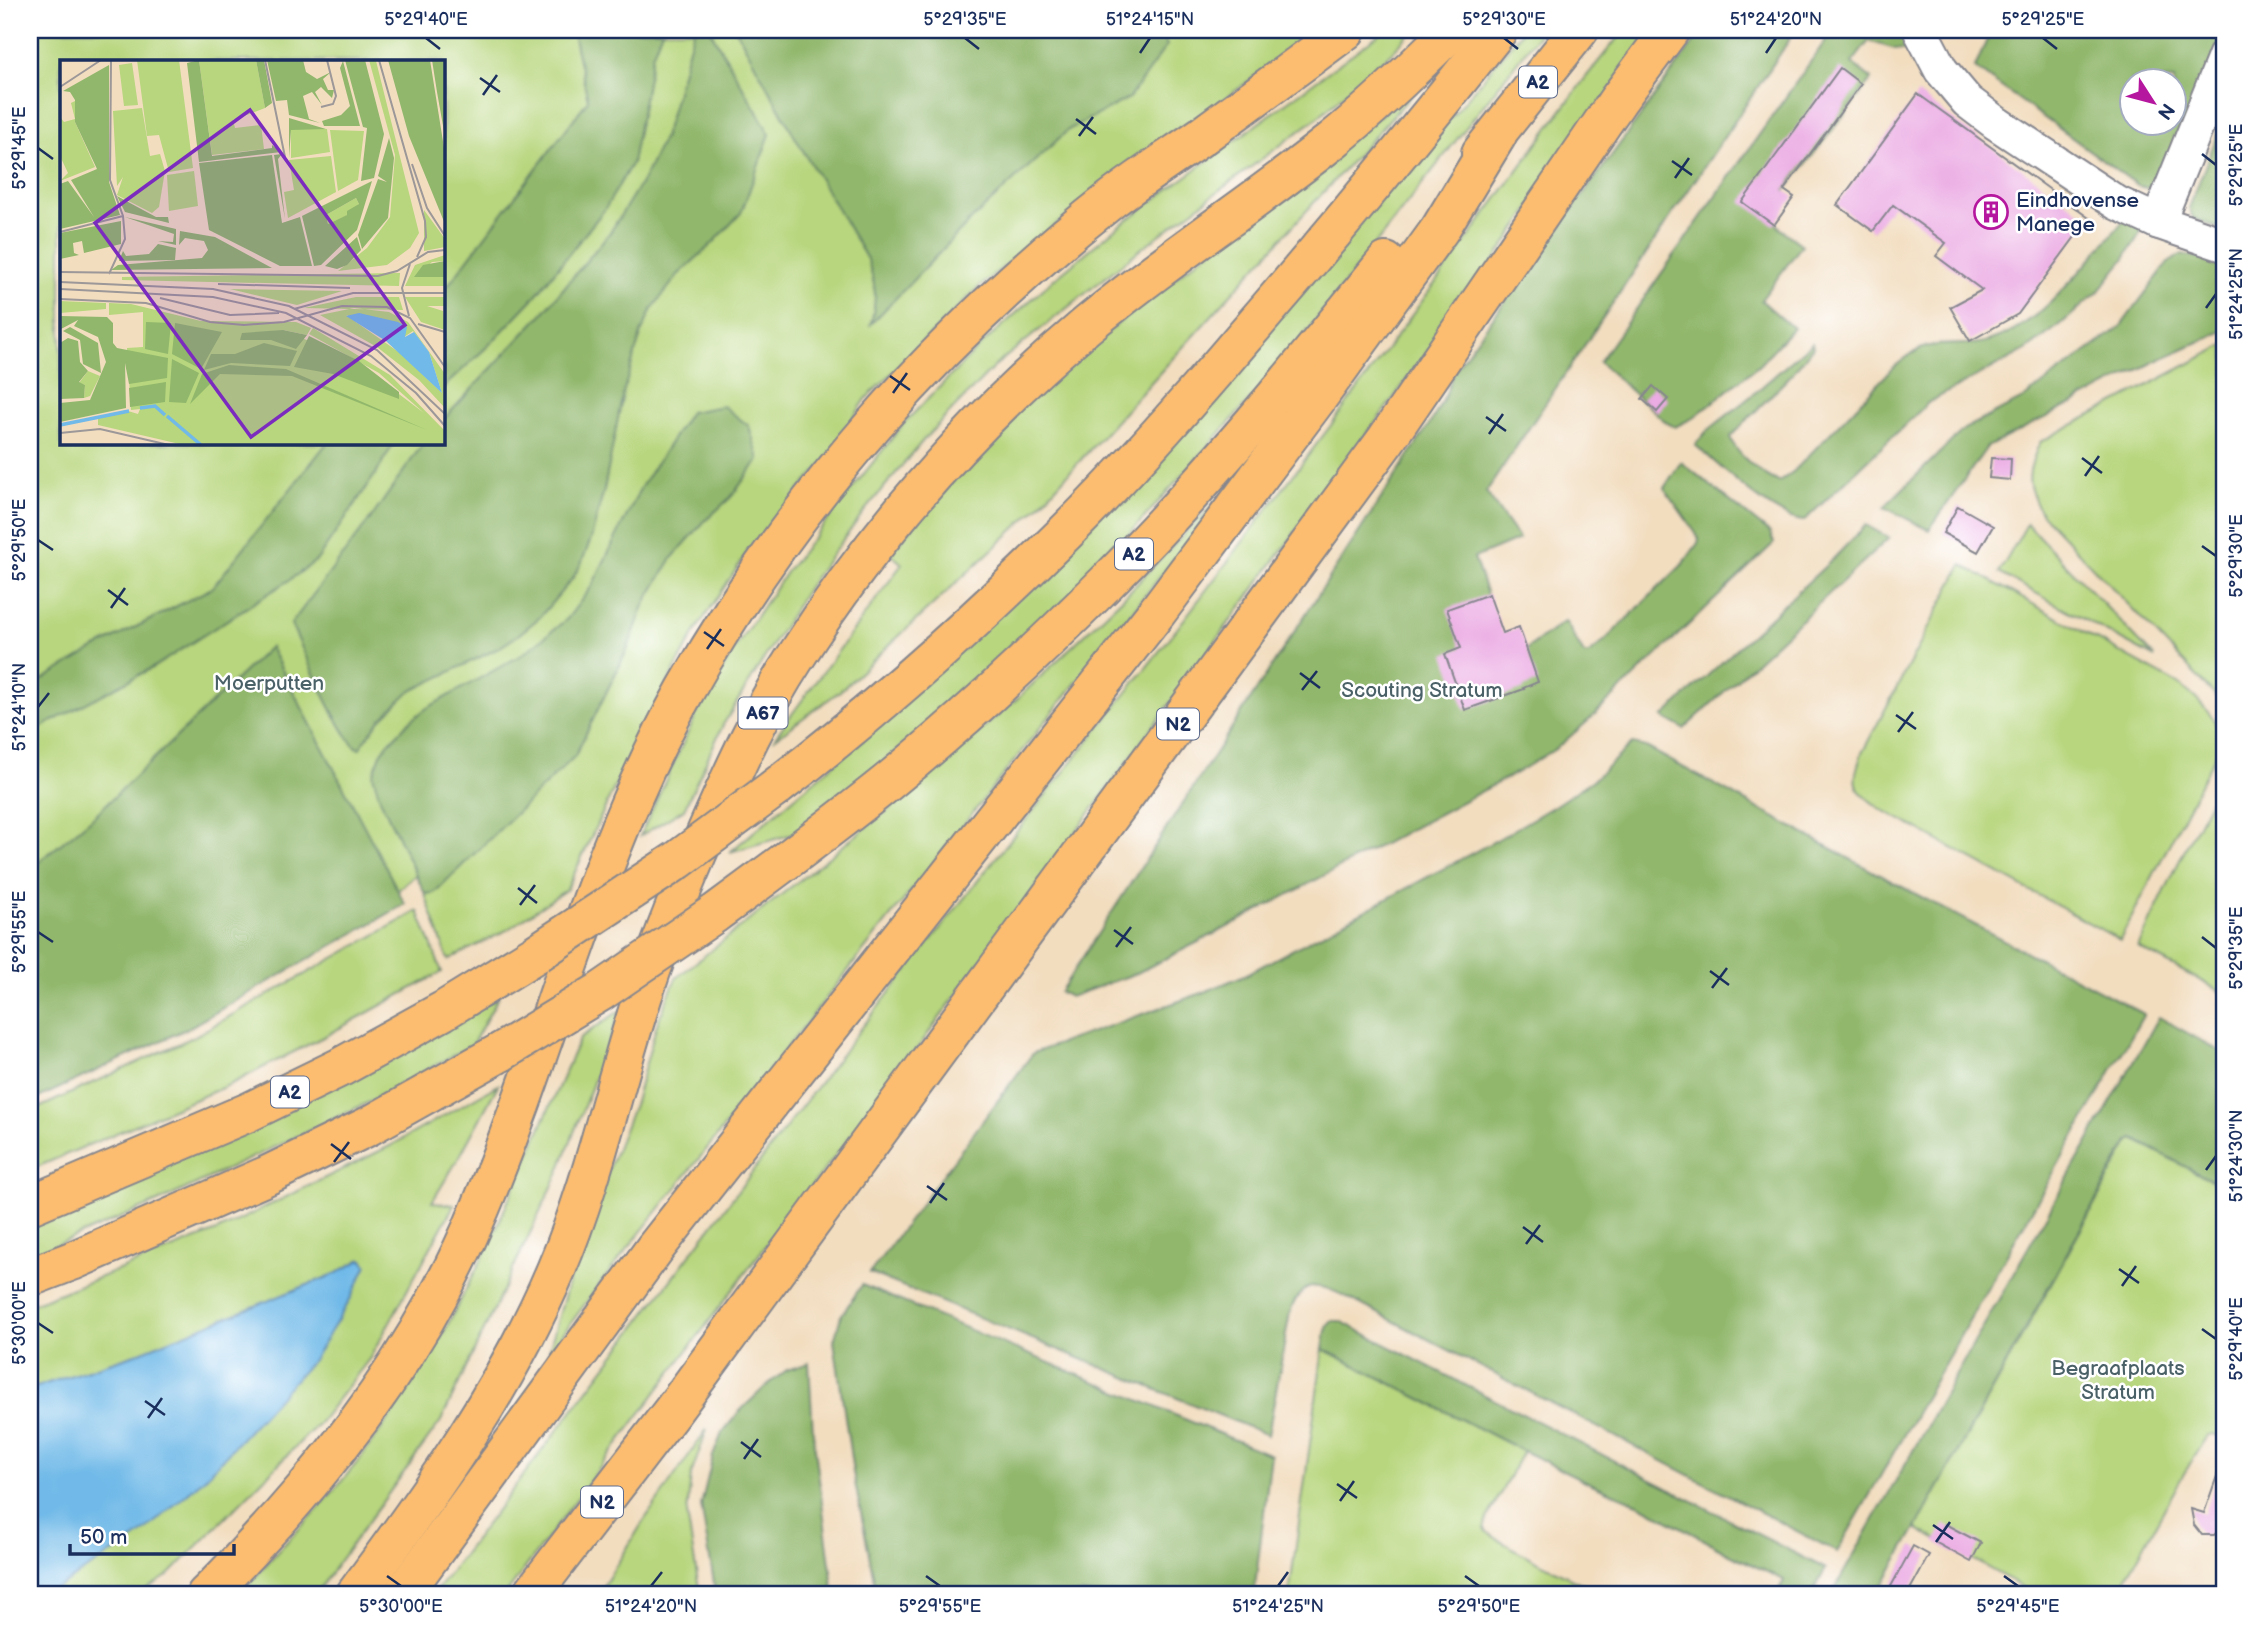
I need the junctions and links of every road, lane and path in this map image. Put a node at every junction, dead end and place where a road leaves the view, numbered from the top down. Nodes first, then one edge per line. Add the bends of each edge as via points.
1 (1346, 30) edge
2 (1452, 30) edge
3 (1498, 30) edge
4 (1579, 30) edge
5 (1670, 30) edge
6 (1920, 30) edge
7 (2225, 56) edge
8 (1497, 135) junction
9 (2158, 222) junction
10 (2225, 245) edge
11 (30, 1205) edge
12 (30, 1277) edge
13 (206, 1595) edge
14 (355, 1595) edge
15 (402, 1595) edge
16 (531, 1595) edge

1 - 13 highway via 1115,197 998,295 870,428 781,541 683,693 628,806 514,1122 445,1284 390,1377 334,1455
2 - 14 highway, A67 via 1332,140 1088,325 1010,393 886,529 837,596 760,718 676,901 556,1271 478,1420
3 - 11 highway, A2, bridge via 1340,227 1110,487 929,661 844,735 678,860 443,1011 249,1112
4 - 8 highway, A2
5 - 16 highway, N2 via 1378,451 674,1409
6 - 9 street via 1941,70 1967,101 2117,203
7 - 9 street
8 - 12 highway, A2, bridge via 1204,479 1108,581 890,781 714,914 502,1052 369,1126 266,1176
8 - 15 highway via 1440,229 1320,396 1157,612 656,1247
9 - 10 street

